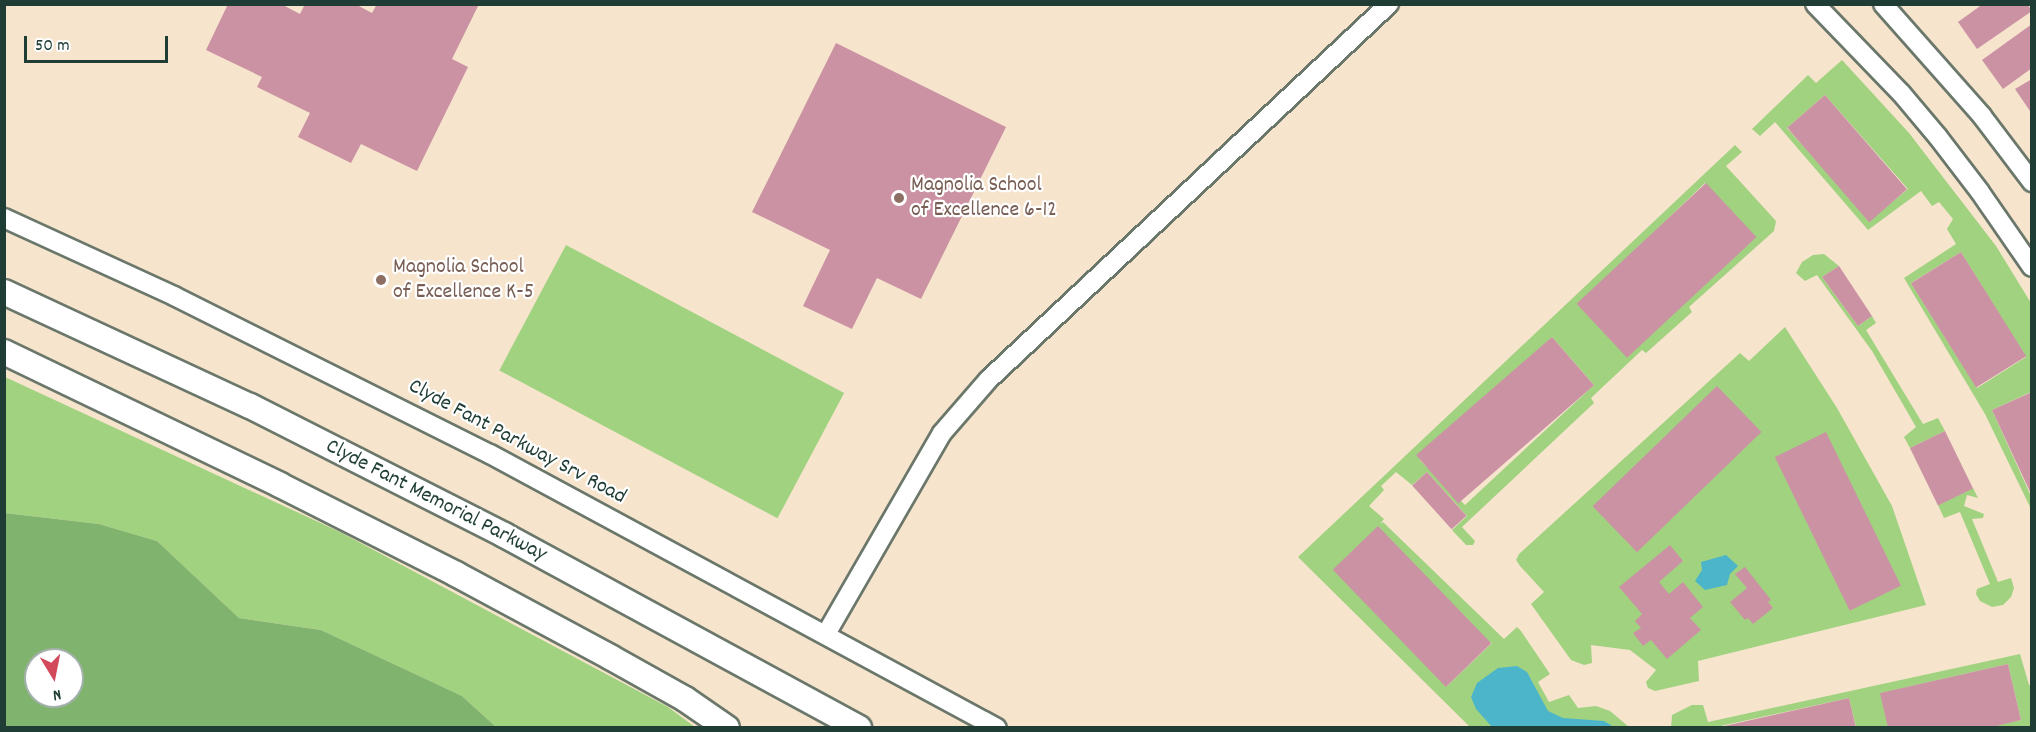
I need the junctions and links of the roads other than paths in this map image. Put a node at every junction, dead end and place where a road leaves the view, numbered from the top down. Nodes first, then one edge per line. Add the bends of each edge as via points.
1 (1389, 4) edge
2 (1815, 4) edge
3 (1883, 4) edge
4 (2031, 182) edge
5 (4, 218) edge
6 (2031, 267) edge
7 (4, 292) edge
8 (4, 352) edge
9 (826, 634) junction
10 (727, 728) edge
11 (859, 728) edge
12 (997, 728) edge

1 - 9 street via 988,380 942,433
2 - 6 street via 1938,137
3 - 4 street via 1982,116
5 - 9 street, Clyde Fant Parkway Srv Road via 174,296 376,396
7 - 11 main road, Clyde Fant Memorial Parkway via 240,401 462,514
8 - 10 main road via 456,574 620,662
9 - 12 street, Clyde Fant Parkway Srv Road

